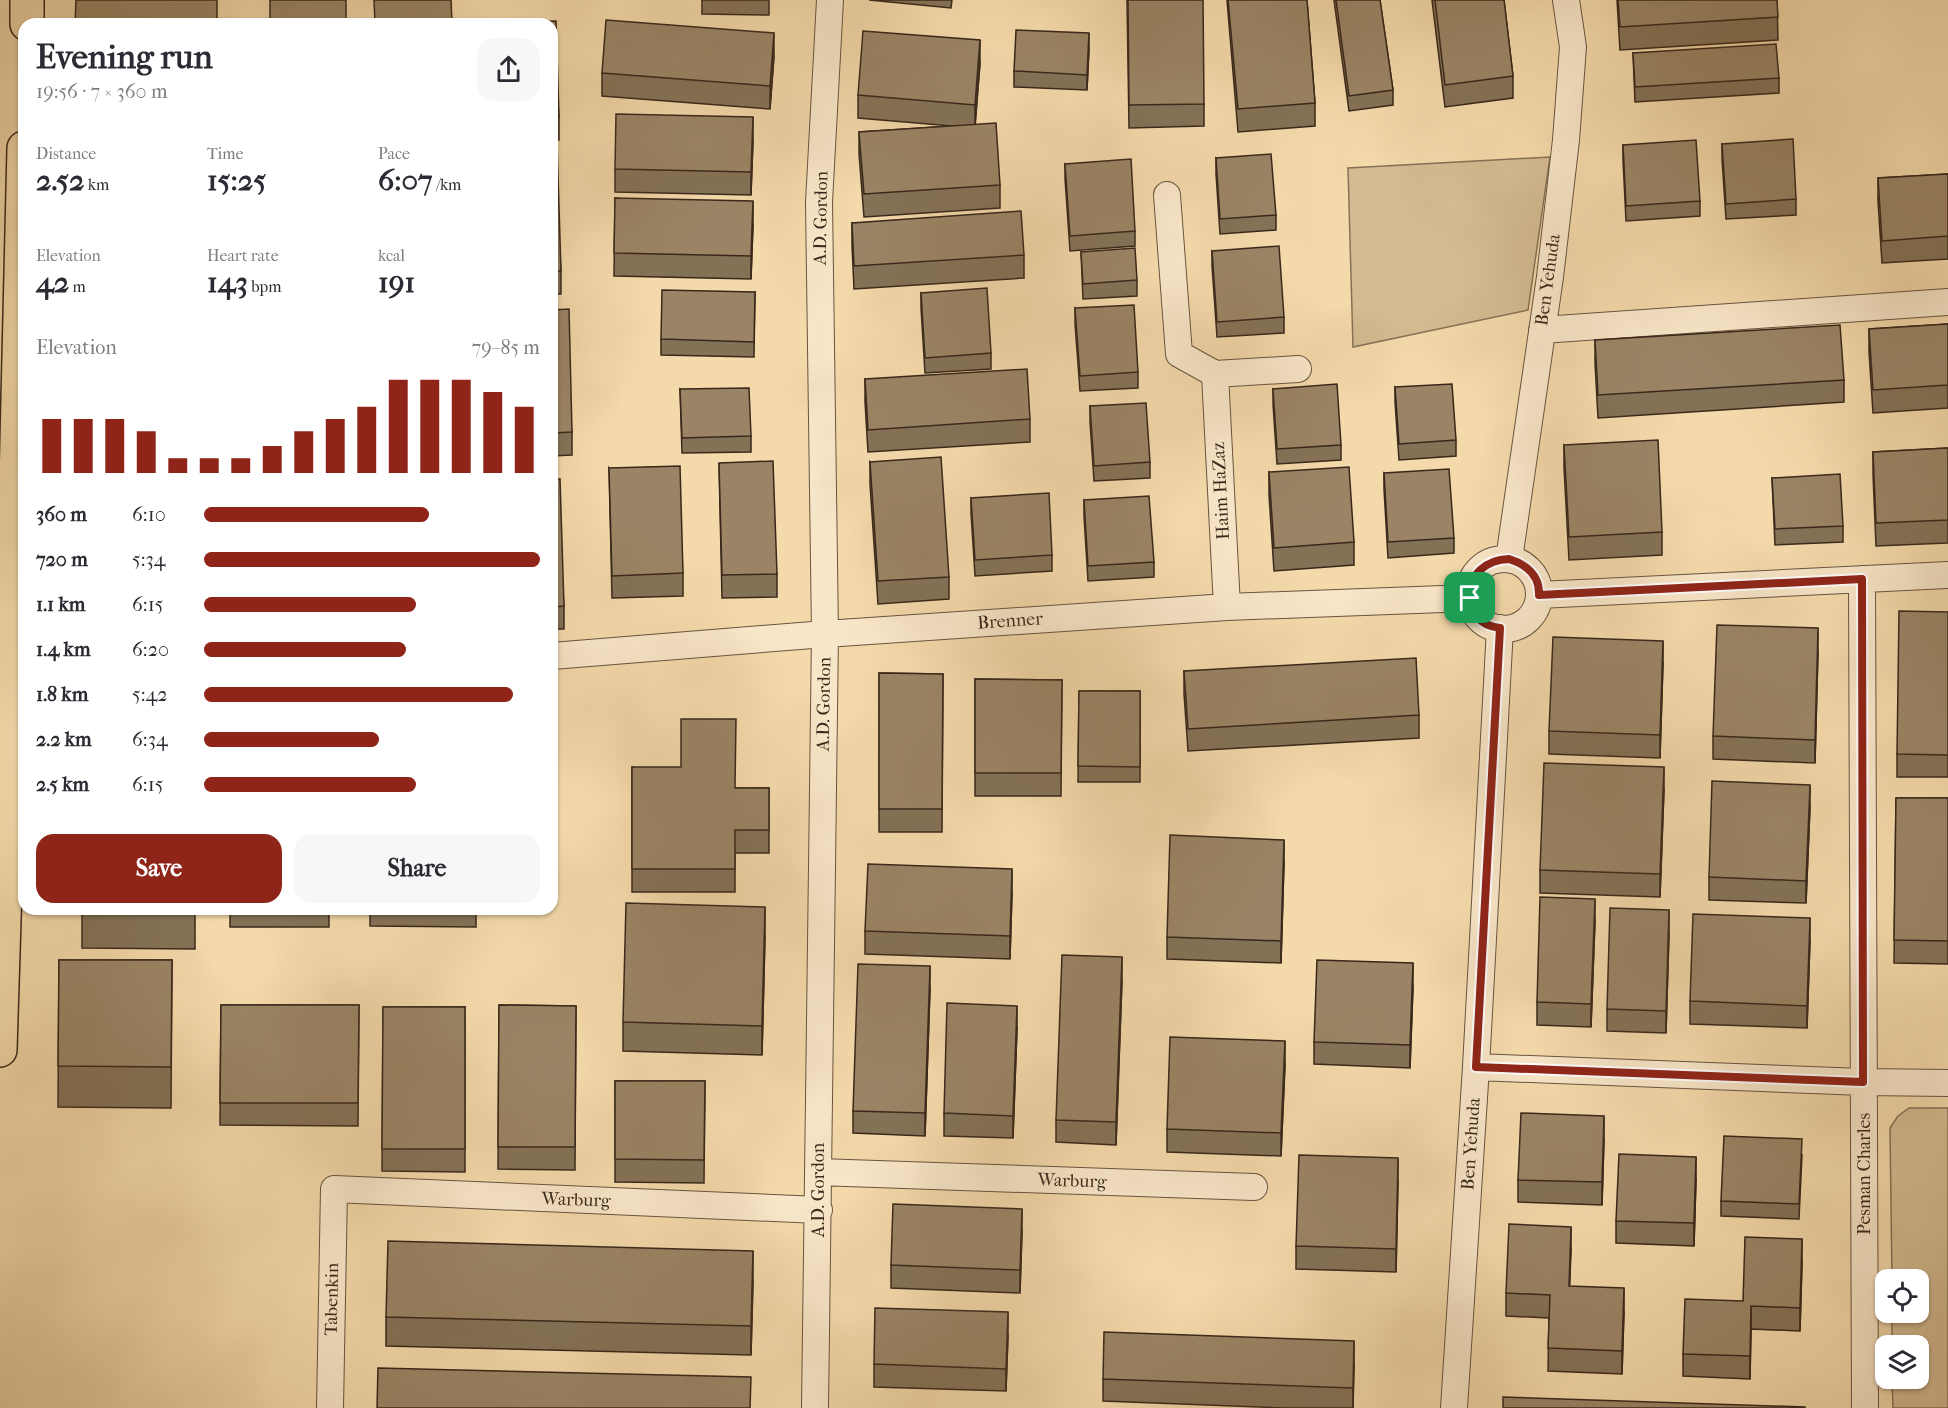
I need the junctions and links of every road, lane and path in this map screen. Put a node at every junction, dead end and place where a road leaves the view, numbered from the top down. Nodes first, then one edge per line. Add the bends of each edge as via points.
1 (27, 0) edge
2 (830, 0) edge
3 (1566, 0) edge
4 (27, 18) edge
5 (1167, 195) dead end
6 (1948, 302) edge
7 (1542, 330) junction
8 (1298, 369) dead end
9 (1215, 374) junction
10 (1509, 559) junction
11 (1948, 575) edge
12 (1862, 579) junction
13 (1539, 595) junction
14 (1470, 598) junction
15 (1227, 607) junction
16 (1500, 628) junction
17 (825, 634) junction
18 (558, 656) edge
19 (18, 691) edge
20 (0, 1050) edge
21 (1476, 1067) junction
22 (1863, 1082) junction
23 (1948, 1083) edge
24 (818, 1172) junction
25 (1254, 1187) dead end
26 (334, 1189) joint
27 (819, 1210) junction
28 (330, 1408) edge
29 (815, 1408) edge
30 (1454, 1408) edge
31 (1865, 1408) edge

1 - 4 main road
2 - 17 street, A.D. Gordon via 819,202
3 - 7 street, Ben Yehuda via 1573,47 1565,151
5 - 9 street via 1179,354
6 - 7 street
7 - 10 street, Ben Yehuda
8 - 9 street
9 - 15 street, Haim HaZaz
10 - 13 street via 1529,569
10 - 14 street via 1486,564 1477,571 1471,581
11 - 12 street
12 - 13 street
12 - 22 street, Pesman Charles
13 - 16 street via 1534,612 1526,621 1517,627
14 - 15 street, Brenner
14 - 16 street via 1475,614 1483,622
15 - 17 street, Brenner
16 - 21 street, Ben Yehuda
17 - 18 street, Brenner
17 - 24 street, A.D. Gordon
19 - 20 main road
21 - 22 street
21 - 30 street, Ben Yehuda
22 - 23 street
22 - 31 street, Pesman Charles
24 - 25 street, Warburg
24 - 27 street, A.D. Gordon
26 - 27 street, Warburg
26 - 28 street, Tabenkin
27 - 29 street, A.D. Gordon

